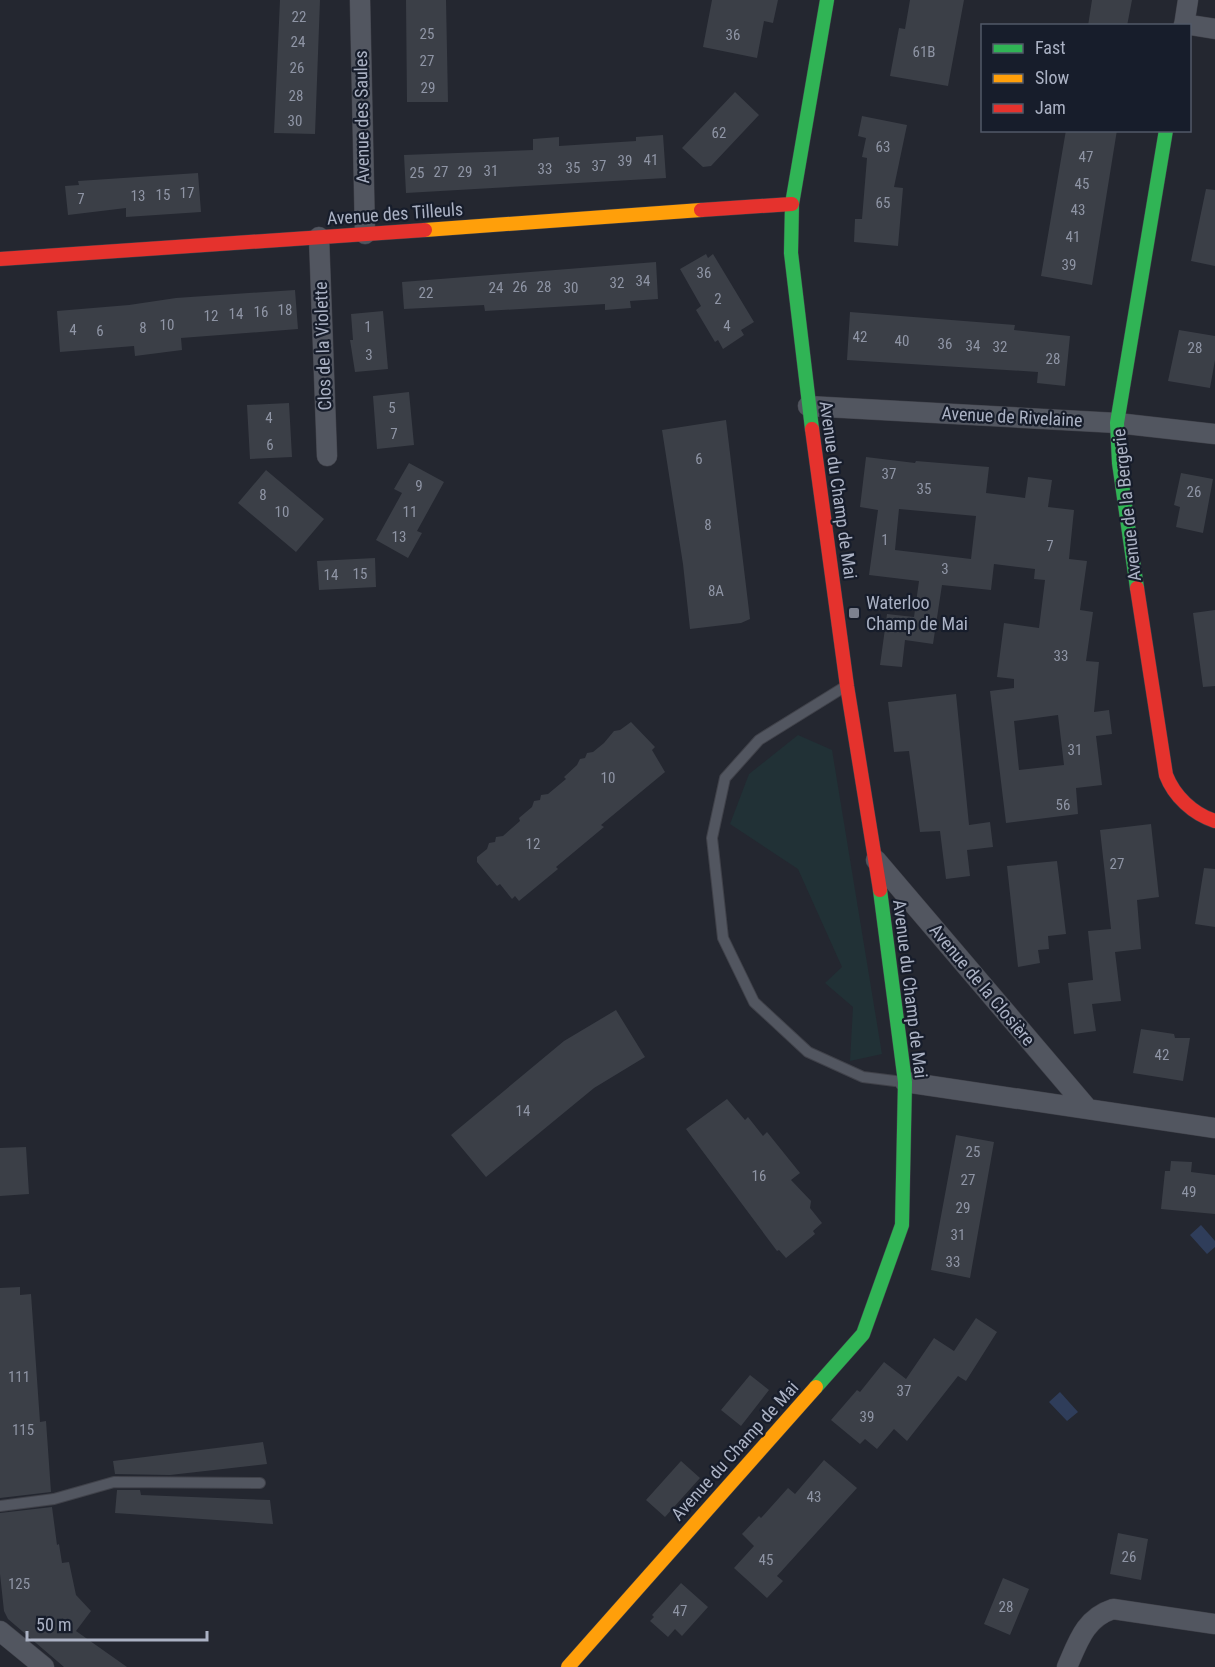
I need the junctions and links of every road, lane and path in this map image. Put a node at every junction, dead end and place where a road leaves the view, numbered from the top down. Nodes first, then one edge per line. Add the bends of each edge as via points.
1 (360, 0) edge
2 (827, 0) edge
3 (1188, 0) edge
4 (1184, 24) edge
5 (1191, 26) edge
6 (1215, 29) edge
7 (1166, 132) edge
8 (792, 204) junction
9 (365, 234) junction
10 (319, 237) junction
11 (0, 260) edge
12 (808, 406) junction
13 (1117, 423) junction
14 (1215, 434) edge
15 (327, 456) dead end
16 (847, 686) junction
17 (1215, 821) edge
18 (876, 860) junction
19 (905, 1082) junction
20 (1088, 1109) junction
21 (1215, 1128) edge
22 (260, 1483) dead end
23 (0, 1506) edge
24 (1215, 1624) edge
25 (0, 1631) edge
26 (44, 1667) edge
27 (568, 1667) edge
28 (1067, 1667) edge

1 - 9 street, Avenue des Saules
2 - 8 street, Avenue du Champ de Mai
3 - 4 street
5 - 6 street
7 - 13 street, Avenue de la Bergerie
8 - 9 street, Avenue des Tilleuls
8 - 12 street, Avenue du Champ de Mai via 794,284
9 - 10 street, Avenue des Tilleuls
10 - 11 street, Avenue des Tilleuls
10 - 15 street, Clos de la Violette
12 - 13 street, Avenue de Rivelaine
12 - 16 street, Avenue du Champ de Mai
13 - 14 street, Avenue de Rivelaine
13 - 17 street, Avenue de la Bergerie via 1119,463 1161,750 1169,782 1186,803
16 - 18 street, Avenue du Champ de Mai
16 - 19 lane via 759,740 725,778 712,838 723,938 754,1002 808,1052 863,1077
18 - 19 street, Avenue du Champ de Mai
18 - 20 street, Avenue de la Closière
19 - 20 street
19 - 27 street, Avenue du Champ de Mai via 902,1225 863,1334
20 - 21 street
22 - 23 lane via 114,1482 54,1499
24 - 28 street via 1113,1609 1098,1614 1087,1625
25 - 26 street

